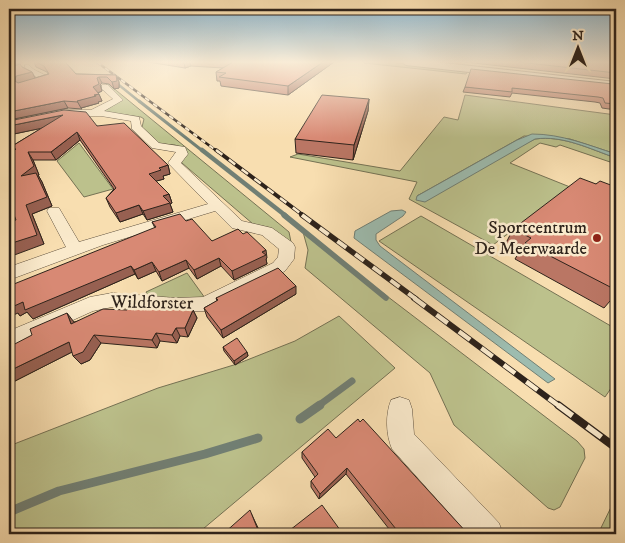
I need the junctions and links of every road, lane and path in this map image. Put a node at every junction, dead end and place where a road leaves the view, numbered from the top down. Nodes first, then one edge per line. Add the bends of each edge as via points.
1 (105, 87) edge
2 (93, 114) junction
3 (52, 116) edge
4 (218, 206) junction
5 (54, 211) dead end
6 (75, 249) junction
7 (9, 274) edge
8 (9, 340) edge
9 (400, 409) dead end
10 (488, 534) edge

1 - 2 street via 119,100
2 - 3 street, Wildforster via 74,112
2 - 4 street, Wildforster via 134,118 136,127 156,146 181,150 182,154 174,162
4 - 6 street
4 - 8 street, Wildforster via 237,225 267,231 287,248 283,264 205,304 176,306 104,301 90,304
5 - 6 street
6 - 7 street
9 - 10 street via 401,440

